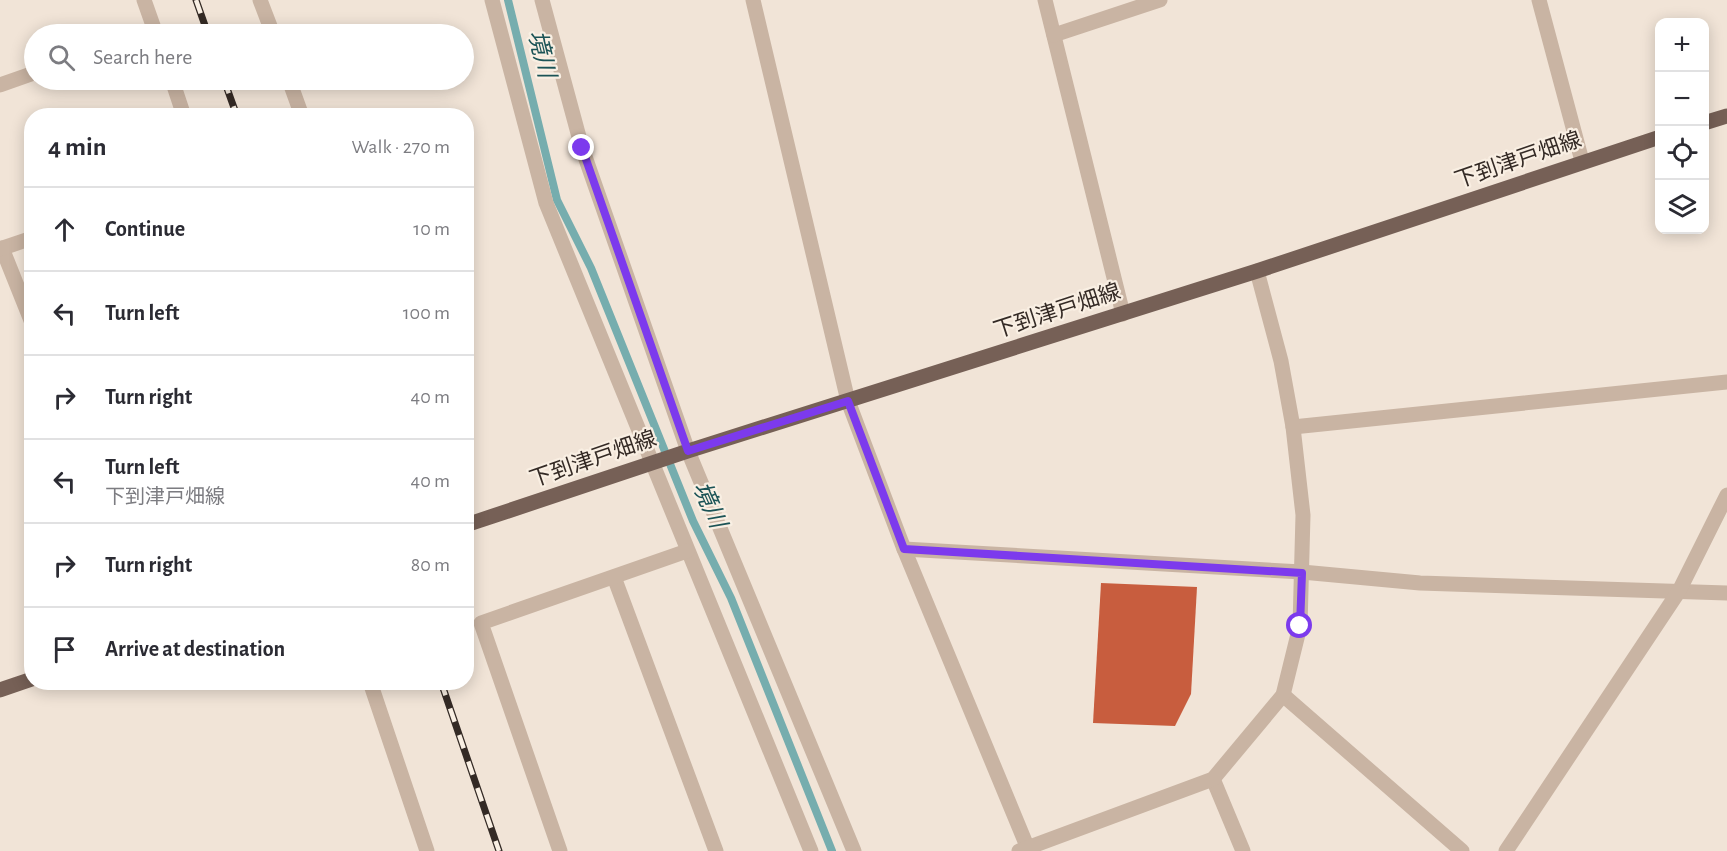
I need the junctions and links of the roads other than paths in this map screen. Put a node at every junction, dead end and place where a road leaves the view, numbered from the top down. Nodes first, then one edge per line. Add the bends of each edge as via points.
1 (144, 0) edge
2 (260, 0) edge
3 (492, 0) edge
4 (542, 0) edge
5 (753, 0) edge
6 (1045, 0) edge
7 (1160, 0) edge
8 (1539, 0) edge
9 (150, 24) edge
10 (269, 24) edge
11 (1054, 35) junction
12 (24, 76) edge
13 (0, 84) edge
14 (175, 90) edge
15 (293, 90) edge
16 (181, 108) edge
17 (299, 108) edge
18 (1727, 116) edge
19 (1709, 121) edge
20 (1655, 138) edge
21 (1582, 162) junction
22 (24, 241) edge
23 (1, 248) edge
24 (1257, 272) junction
25 (24, 304) edge
26 (1123, 314) junction
27 (1727, 382) edge
28 (848, 401) junction
29 (1293, 427) junction
30 (688, 451) junction
31 (651, 463) junction
32 (1727, 495) edge
33 (474, 522) edge
34 (904, 549) junction
35 (687, 551) junction
36 (1302, 573) junction
37 (614, 577) junction
38 (1679, 591) junction
39 (1727, 593) edge
40 (24, 682) edge
41 (0, 690) edge
42 (373, 690) edge
43 (1283, 695) junction
44 (1213, 779) junction
45 (1025, 850) edge
46 (427, 851) edge
47 (560, 851) edge
48 (716, 851) edge
49 (811, 851) edge
50 (854, 851) edge
51 (1243, 851) edge
52 (1462, 851) edge
53 (1506, 851) edge

1 - 9 street
2 - 10 street
3 - 31 street via 546,203
4 - 30 street via 582,148
5 - 28 street
6 - 11 street
7 - 11 street
8 - 21 street
11 - 26 street
12 - 13 street
14 - 16 street
15 - 17 street
18 - 19 main road
20 - 21 main road, 下到津戸畑線
21 - 24 main road, 下到津戸畑線
22 - 23 street
23 - 25 street
24 - 26 main road, 下到津戸畑線
24 - 29 street via 1281,361
26 - 28 main road, 下到津戸畑線
27 - 29 street
28 - 30 main road, 下到津戸畑線
28 - 34 street
29 - 36 street via 1303,515
30 - 31 main road, 下到津戸畑線
30 - 50 street
31 - 33 main road, 下到津戸畑線
31 - 35 street
32 - 38 street
34 - 36 street
34 - 45 street
35 - 37 street
35 - 49 street
36 - 38 street via 1420,583
36 - 43 street via 1300,626
37 - 47 street via 481,623
37 - 48 street
38 - 39 street
38 - 53 street
40 - 41 main road
42 - 46 street
43 - 44 street
43 - 52 street
44 - 45 street
44 - 51 street

